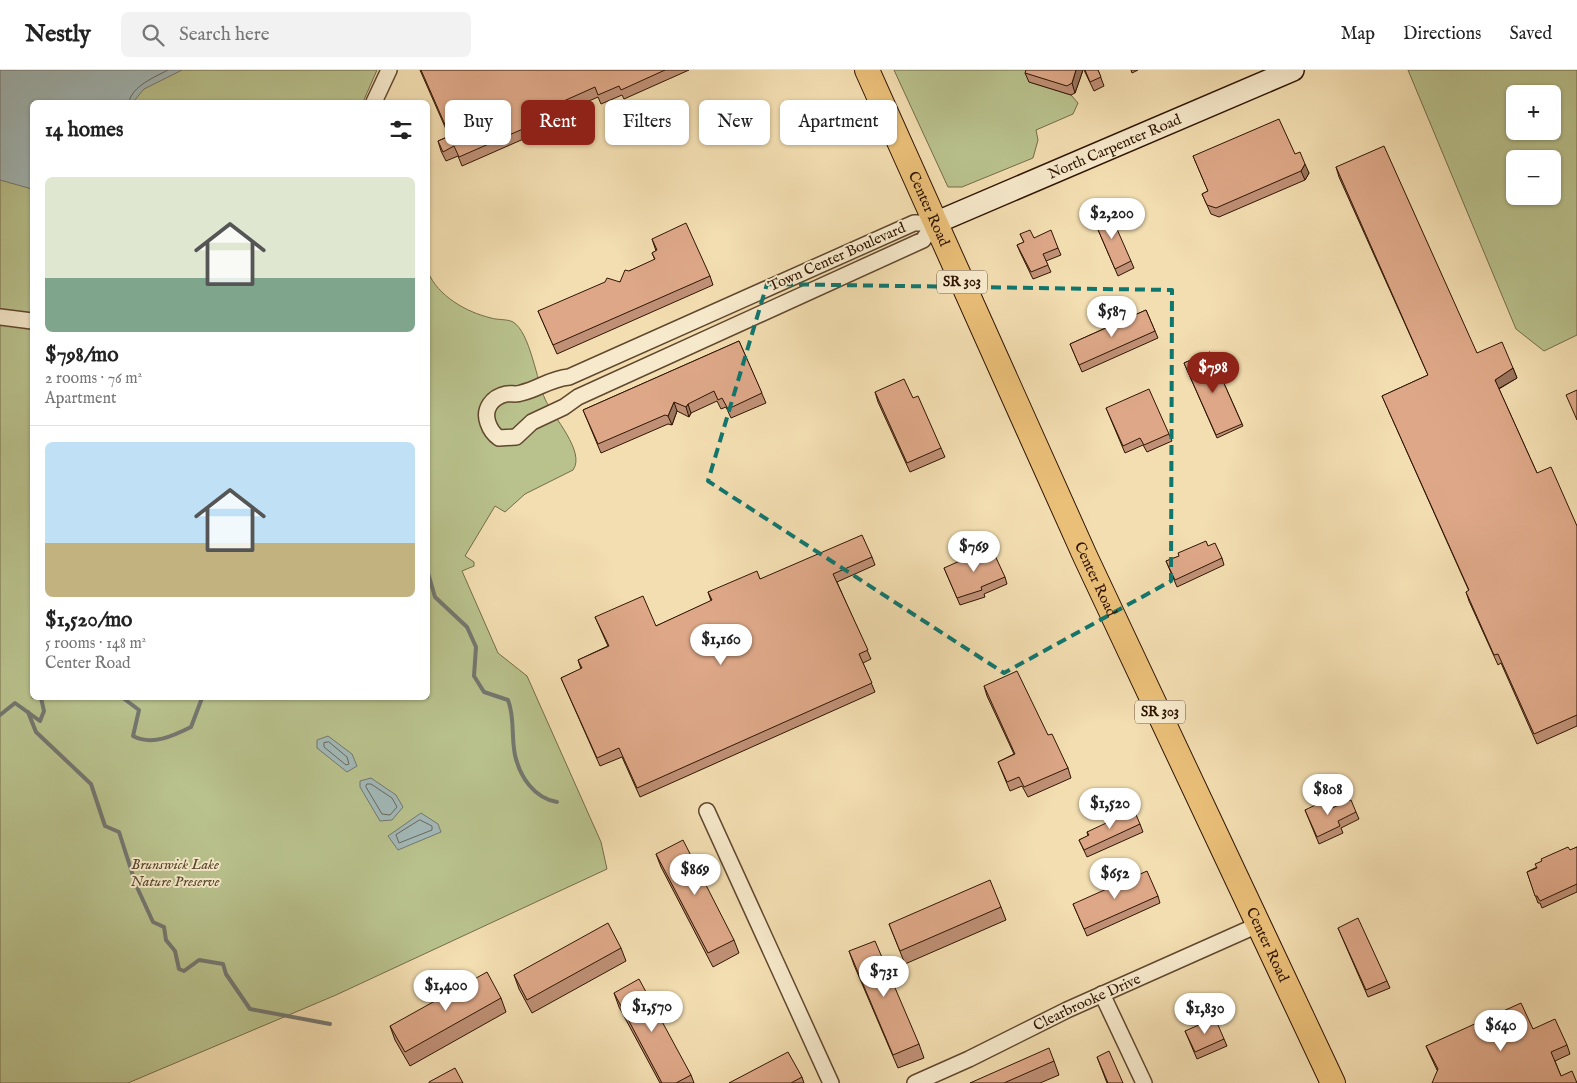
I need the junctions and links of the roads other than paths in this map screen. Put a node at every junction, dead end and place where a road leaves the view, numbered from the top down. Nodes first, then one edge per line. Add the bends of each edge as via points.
1 (389, 70) edge
2 (867, 70) edge
3 (1293, 70) edge
4 (375, 100) edge
5 (935, 223) junction
6 (0, 317) edge
7 (30, 321) edge
8 (707, 811) dead end
9 (1260, 924) junction
10 (1102, 994) junction
11 (831, 1083) edge
12 (915, 1083) edge
13 (1144, 1083) edge
14 (1333, 1083) edge

1 - 4 street
2 - 5 main road, Center Road / SR 303
3 - 5 street, North Carpenter Road
5 - 5 street, Town Center Boulevard via 914,223 569,377 552,379 521,394 499,396 486,409 489,426 500,438 516,437 532,422 578,397 917,244
5 - 9 main road, Center Road / SR 303 via 1085,556
6 - 7 street
8 - 11 street
9 - 10 street, Clearbrooke Drive
9 - 14 main road, Center Road / SR 303
10 - 12 street, Clearbrooke Drive
10 - 13 street

